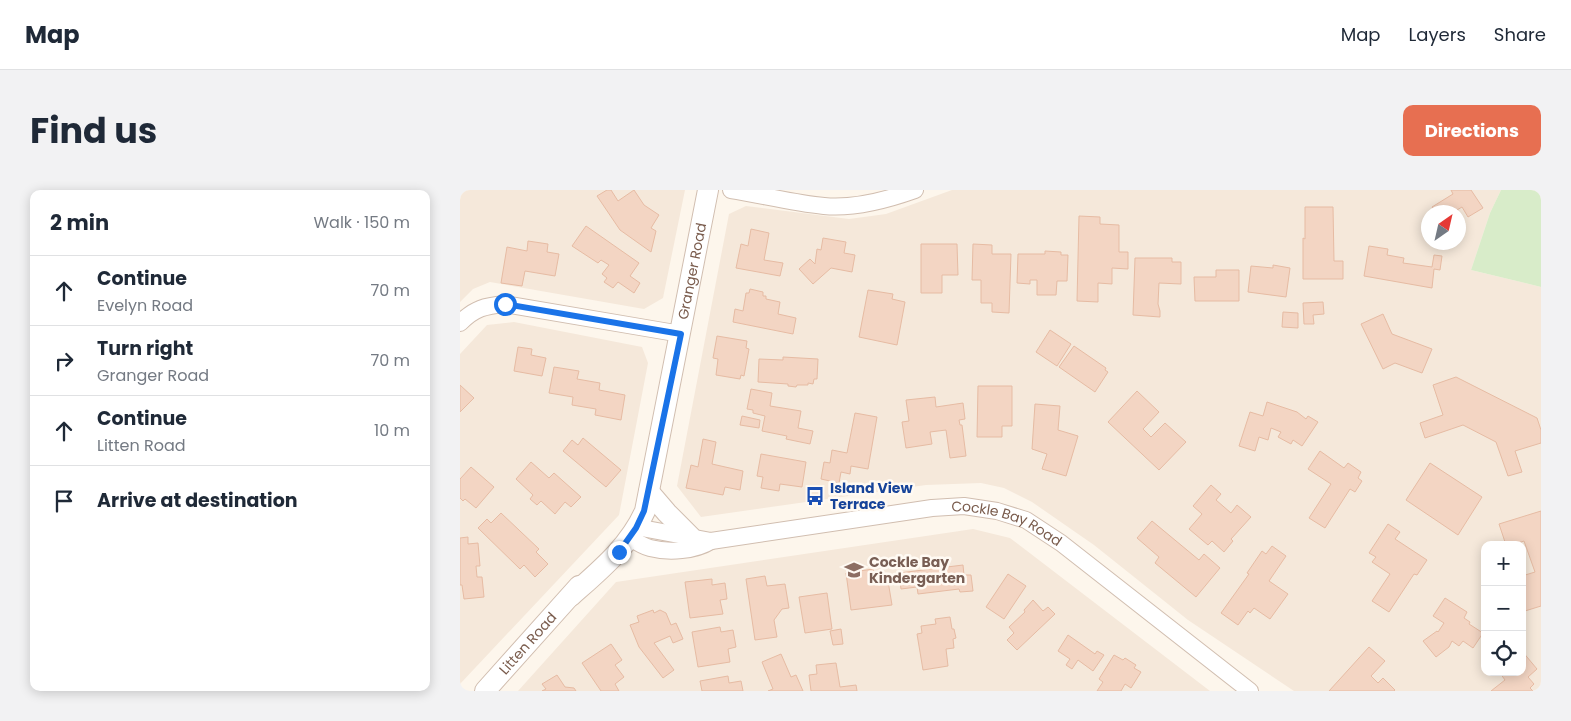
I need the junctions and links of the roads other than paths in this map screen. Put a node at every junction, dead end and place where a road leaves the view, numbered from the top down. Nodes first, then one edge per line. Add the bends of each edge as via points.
1 (708, 190) edge
2 (732, 190) edge
3 (915, 190) edge
4 (460, 323) edge
5 (681, 334) junction
6 (649, 492) junction
7 (630, 535) junction
8 (691, 536) junction
9 (711, 540) junction
10 (485, 691) edge
11 (1250, 691) edge

1 - 5 street, Granger Road
2 - 3 street via 825,206 888,199
4 - 5 street via 484,306 505,304
5 - 6 street, Granger Road
6 - 7 street, Granger Road via 644,511
6 - 8 street
7 - 8 street, Cockle Bay Road
7 - 9 street, Cockle Bay Road via 650,548 678,551 704,545
7 - 10 street, Litten Road via 609,551
8 - 9 street, Cockle Bay Road
9 - 11 street, Cockle Bay Road via 932,508 964,506 997,511 1026,520 1061,543

